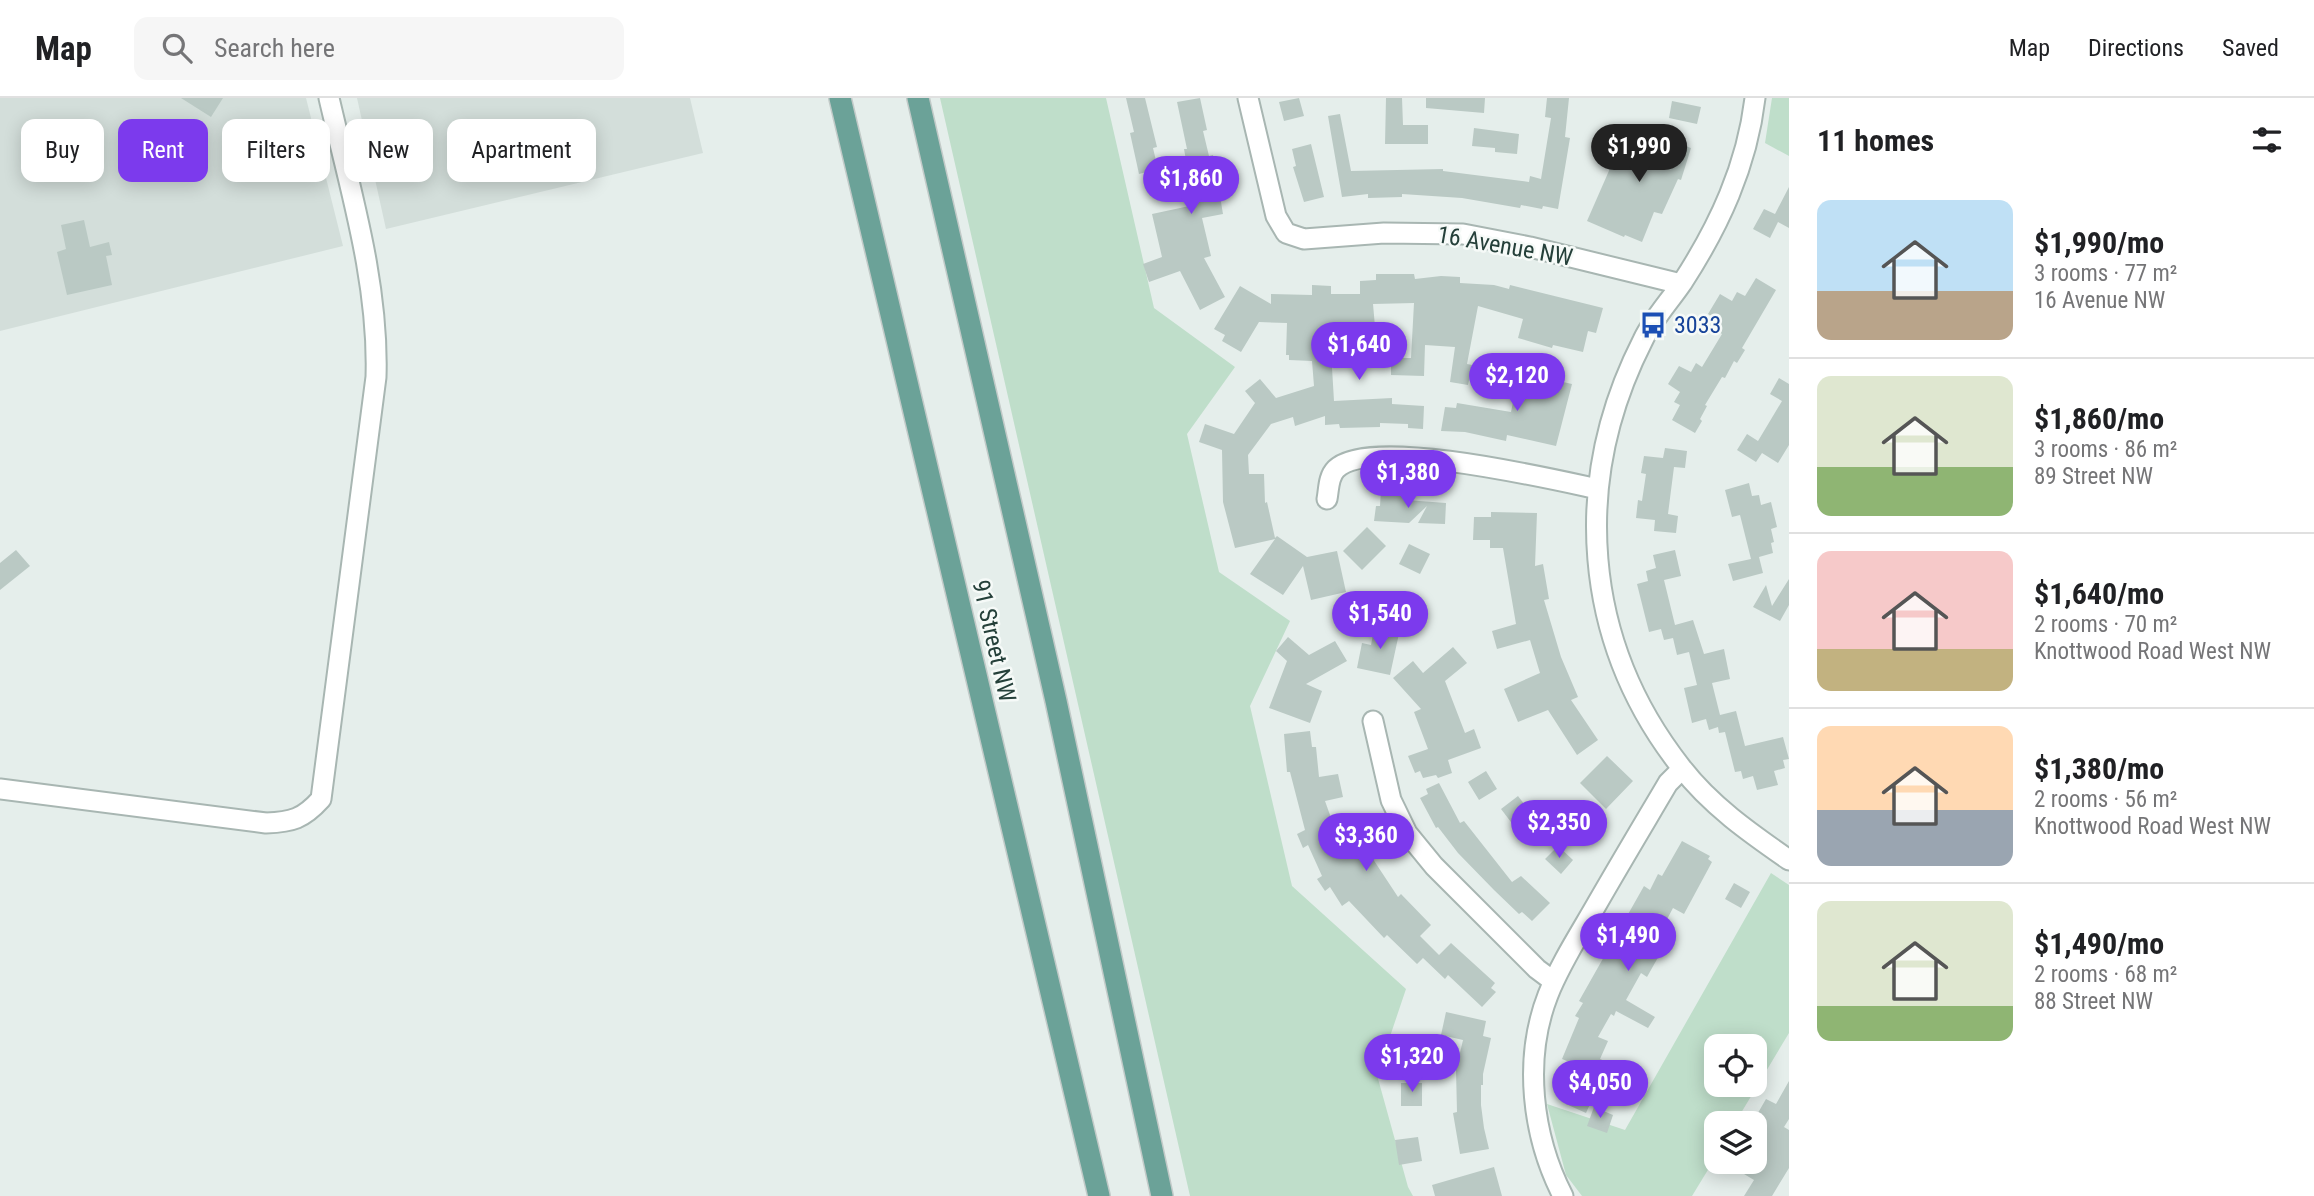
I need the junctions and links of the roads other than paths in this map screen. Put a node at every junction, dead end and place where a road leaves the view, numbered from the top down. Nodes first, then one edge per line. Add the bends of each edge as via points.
1 (329, 98) edge
2 (840, 98) edge
3 (918, 98) edge
4 (1248, 98) edge
5 (1755, 98) edge
6 (1681, 284) junction
7 (1598, 489) junction
8 (1327, 499) dead end
9 (1373, 721) dead end
10 (1682, 769) junction
11 (0, 789) edge
12 (1789, 860) edge
13 (1553, 981) junction
14 (1561, 1191) edge
15 (1099, 1196) edge
16 (1162, 1196) edge

1 - 11 street via 377,338 376,377 321,799 310,812 290,822 266,823
2 - 15 main road, 91 Street NW
3 - 16 main road, 91 Street NW via 1056,701
4 - 6 street, 16 Avenue NW via 1276,216 1286,233 1312,240 1384,233 1463,234
5 - 6 street via 1728,200
6 - 7 street via 1645,336 1624,378 1611,418
7 - 8 street via 1463,462 1368,458 1347,461 1337,468 1330,476
7 - 10 street via 1598,573 1616,646 1644,711
9 - 13 street via 1391,800 1408,833 1434,866
10 - 12 street via 1723,810
10 - 13 street via 1668,783
13 - 14 street via 1537,1036 1534,1091 1539,1129

